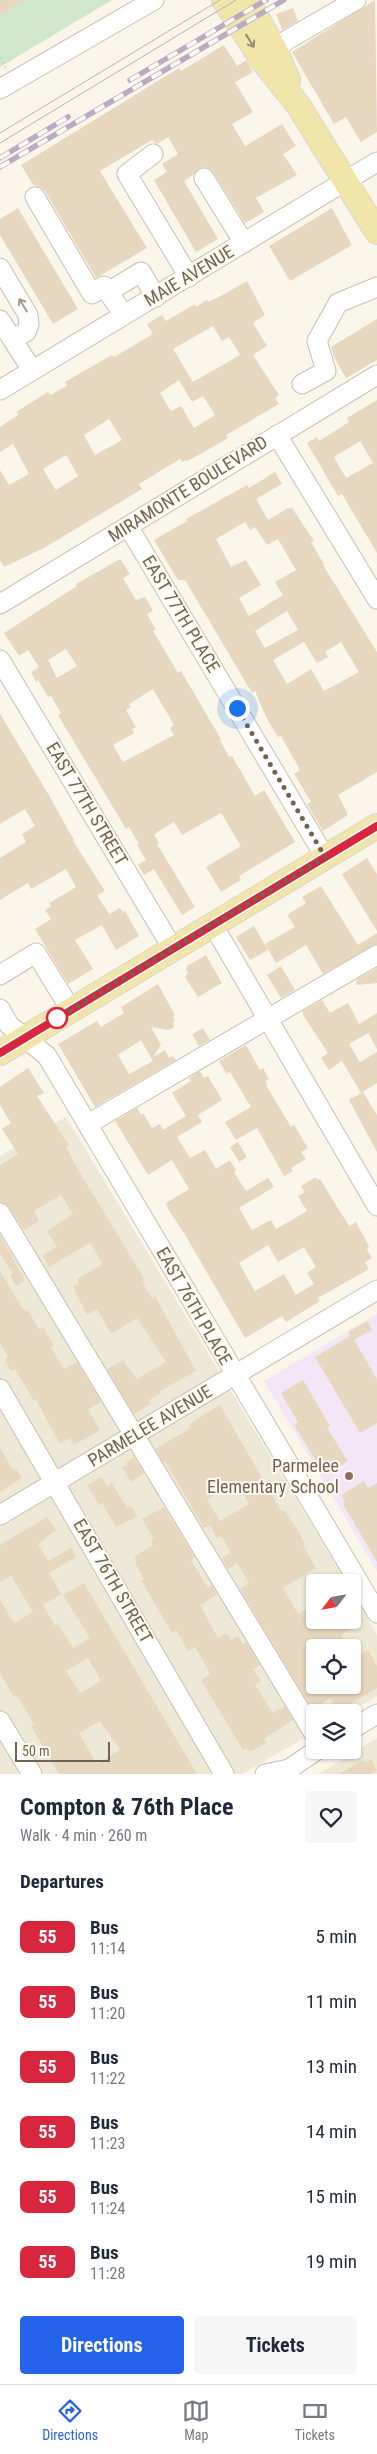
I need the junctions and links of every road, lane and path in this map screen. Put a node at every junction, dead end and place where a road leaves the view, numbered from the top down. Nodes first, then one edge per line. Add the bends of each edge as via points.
1 (154, 0) edge
2 (224, 0) edge
3 (247, 0) edge
4 (356, 0) edge
5 (275, 50) junction
6 (0, 89) edge
7 (298, 105) junction
8 (154, 154) dead end
9 (377, 162) edge
10 (204, 178) dead end
11 (346, 181) junction
12 (35, 197) dead end
13 (377, 232) edge
14 (244, 243) junction
15 (0, 268) edge
16 (189, 277) junction
17 (377, 288) edge
18 (108, 292) junction
19 (156, 296) junction
20 (124, 315) junction
21 (0, 320) edge
22 (13, 339) junction
23 (32, 370) junction
24 (377, 375) edge
25 (302, 384) dead end
26 (0, 390) edge
27 (277, 435) junction
28 (128, 526) junction
29 (377, 599) edge
30 (0, 604) edge
31 (0, 660) edge
32 (376, 830) edge
33 (325, 857) junction
34 (213, 925) junction
35 (173, 948) junction
36 (377, 954) edge
37 (0, 975) edge
38 (0, 1009) edge
39 (71, 1010) junction
40 (268, 1018) junction
41 (25, 1038) junction
42 (0, 1053) edge
43 (88, 1124) junction
44 (377, 1206) edge
45 (0, 1213) edge
46 (377, 1290) edge
47 (235, 1376) junction
48 (0, 1389) edge
49 (133, 1436) junction
50 (55, 1482) junction
51 (0, 1514) edge
52 (377, 1613) edge
53 (377, 1714) edge
54 (306, 1720) edge
55 (0, 1721) edge
56 (361, 1724) edge
57 (306, 1758) edge
58 (288, 1772) edge
59 (32, 1774) edge
60 (224, 1774) edge
61 (265, 1774) edge

1 - 6 street
2 -> 7 main road via 262,60
3 - 5 main road
4 - 5 street
5 - 7 main road
7 - 11 main road
8 - 16 street via 128,174
9 - 11 street, MAIE AVENUE
10 - 14 street
11 - 13 main road
11 - 14 street, MAIE AVENUE
12 - 18 street via 92,294 104,286
14 - 16 street, MAIE AVENUE
22 -> 15 street via 26,332 28,315
16 - 19 street, MAIE AVENUE
17 - 25 street via 338,303 317,341 326,371
18 - 19 street via 141,272
18 - 20 street
19 - 20 street, MAIE AVENUE
20 - 23 street, MAIE AVENUE
21 - 22 street
22 - 23 street
23 - 26 street, MAIE AVENUE
24 - 27 street, MIRAMONTE BOULEVARD
27 - 28 street, MIRAMONTE BOULEVARD
27 - 29 street
28 - 30 street, MIRAMONTE BOULEVARD
28 - 33 street, EAST 77TH PLACE
31 - 35 street, EAST 77TH STREET
32 - 33 main road
33 - 34 main road
34 - 35 main road
34 - 40 street
35 - 39 main road
36 - 40 street
37 - 39 street via 36,953
38 - 41 street, EAST 76TH PLACE via 9,1025
39 - 41 main road
40 - 43 street
40 - 44 street
41 - 42 main road
41 - 43 street, EAST 76TH PLACE via 47,1056
43 - 47 street, EAST 76TH PLACE
45 - 49 street
46 - 47 street, PARMELEE AVENUE
47 - 49 street, PARMELEE AVENUE
47 - 52 street, EAST 76TH PLACE
48 - 50 street, EAST 76TH STREET
49 - 50 street, PARMELEE AVENUE
49 - 54 street
50 - 51 street, PARMELEE AVENUE
50 - 60 street, EAST 76TH STREET
53 - 56 street
55 - 59 street
57 - 58 street
58 - 61 street

